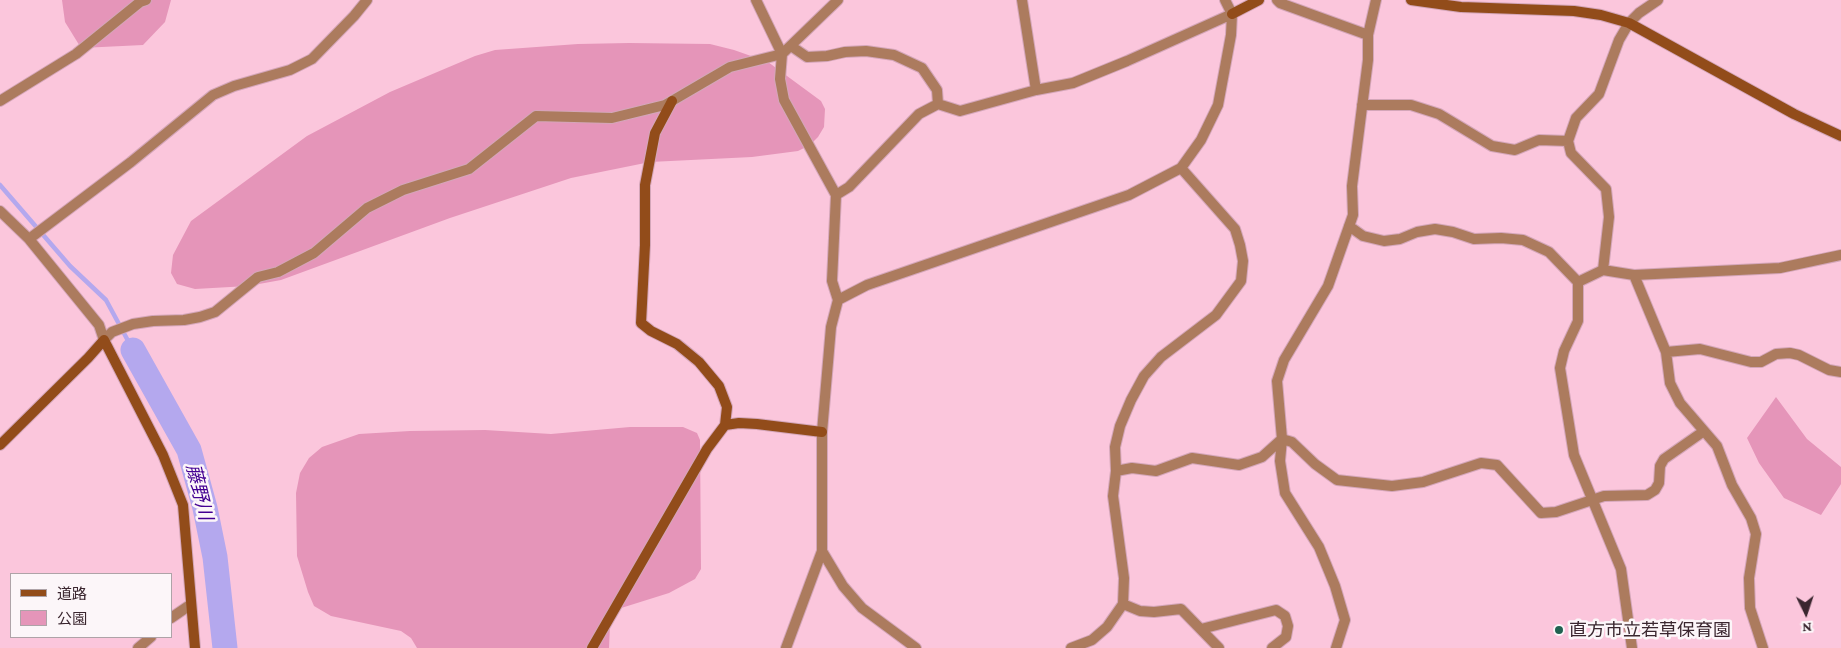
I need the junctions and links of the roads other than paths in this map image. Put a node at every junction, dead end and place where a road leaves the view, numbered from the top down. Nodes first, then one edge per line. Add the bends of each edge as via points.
1 (146, 0) edge
2 (367, 0) edge
3 (756, 0) edge
4 (838, 0) edge
5 (1022, 0) edge
6 (1225, 0) edge
7 (1259, 0) edge
8 (1277, 0) edge
9 (1376, 0) edge
10 (1410, 0) edge
11 (1658, 0) edge
12 (1232, 14) junction
13 (1630, 23) junction
14 (1368, 35) junction
15 (791, 46) junction
16 (782, 54) junction
17 (1036, 90) junction
18 (0, 101) edge
19 (672, 101) junction
20 (938, 104) junction
21 (1362, 104) junction
22 (1841, 136) edge
23 (1568, 141) junction
24 (1180, 168) junction
25 (836, 195) junction
26 (0, 212) edge
27 (1349, 226) junction
28 (29, 239) junction
29 (1841, 255) edge
30 (1603, 270) junction
31 (1634, 275) junction
32 (1578, 282) junction
33 (838, 300) junction
34 (104, 340) junction
35 (1666, 352) junction
36 (1841, 372) edge
37 (725, 426) junction
38 (1704, 431) junction
39 (822, 432) junction
40 (1282, 439) junction
41 (0, 445) edge
42 (1116, 471) junction
43 (1592, 499) junction
44 (822, 551) junction
45 (1122, 604) junction
46 (190, 605) junction
47 (172, 617) edge
48 (1201, 629) junction
49 (149, 638) edge
50 (138, 648) edge
51 (195, 648) edge
52 (592, 648) edge
53 (786, 648) edge
54 (916, 648) edge
55 (1071, 648) edge
56 (1219, 648) edge
57 (1272, 648) edge
58 (1336, 648) edge
59 (1632, 648) edge
60 (1763, 648) edge

1 - 18 street via 76,54
2 - 28 street via 312,59 290,70 213,95
3 - 16 street
4 - 15 street
5 - 17 street
6 - 12 street
7 - 12 street
8 - 14 street
9 - 14 street
10 - 13 street via 1461,7 1574,11
11 - 13 street
12 - 17 street via 1091,76
12 - 24 street via 1218,105 1201,140
13 - 22 street via 1794,114
13 - 23 street via 1619,40 1599,94 1576,118
14 - 21 street
15 - 16 street
15 - 20 street via 806,56 866,51 894,55 922,68 937,90
16 - 19 street via 730,67
16 - 25 street via 780,79 784,100
17 - 20 street via 960,111
19 - 34 street via 612,118 536,116 469,169 403,190 367,208 314,253 278,272 258,277 215,312 184,320 132,324 112,332
19 - 37 street via 655,133 645,185 642,323 677,344 720,386 727,407
20 - 25 street via 919,114 849,187
21 - 23 street via 1411,105 1439,114 1492,146 1515,150 1538,140
21 - 27 street via 1352,186 1353,215
23 - 30 street via 1571,153 1606,189 1609,217
24 - 33 street via 1129,194 867,285
24 - 42 street via 1235,229 1243,262 1241,281 1216,315 1161,357 1144,376 1120,426 1115,447
25 - 33 street via 832,280
26 - 28 street
27 - 32 street via 1363,236 1384,241 1435,229 1474,239 1522,240 1549,252
27 - 40 street via 1328,286 1284,360 1276,381
28 - 34 street via 99,325
29 - 31 street via 1780,268
30 - 31 street
30 - 32 street
31 - 35 street
32 - 43 street via 1578,321 1560,368 1574,455
33 - 39 street via 831,327
34 - 41 street
34 - 46 street via 163,455 183,505
35 - 36 street via 1700,349 1751,362 1790,353
35 - 38 street via 1670,383 1680,404
37 - 39 street via 757,424
37 - 52 street via 707,449
38 - 43 street via 1664,459 1659,483 1647,495
38 - 60 street via 1717,446 1732,484 1752,518 1756,534 1749,578 1750,608
39 - 44 street
40 - 42 street via 1262,457 1240,465 1192,458 1156,471 1132,468
40 - 43 street via 1292,442 1336,480 1392,486 1423,482 1481,463 1497,465 1541,513 1556,512
40 - 58 street via 1280,461 1285,492 1319,547 1336,586 1345,620
42 - 45 street via 1114,496 1124,578
43 - 59 street via 1621,568
44 - 53 street
44 - 54 street via 843,586 862,608
45 - 48 street via 1140,611 1181,610
45 - 55 street via 1100,634
46 - 47 street
46 - 51 street
48 - 56 street
48 - 57 street via 1276,610 1285,616 1288,626 1286,636
49 - 50 street

